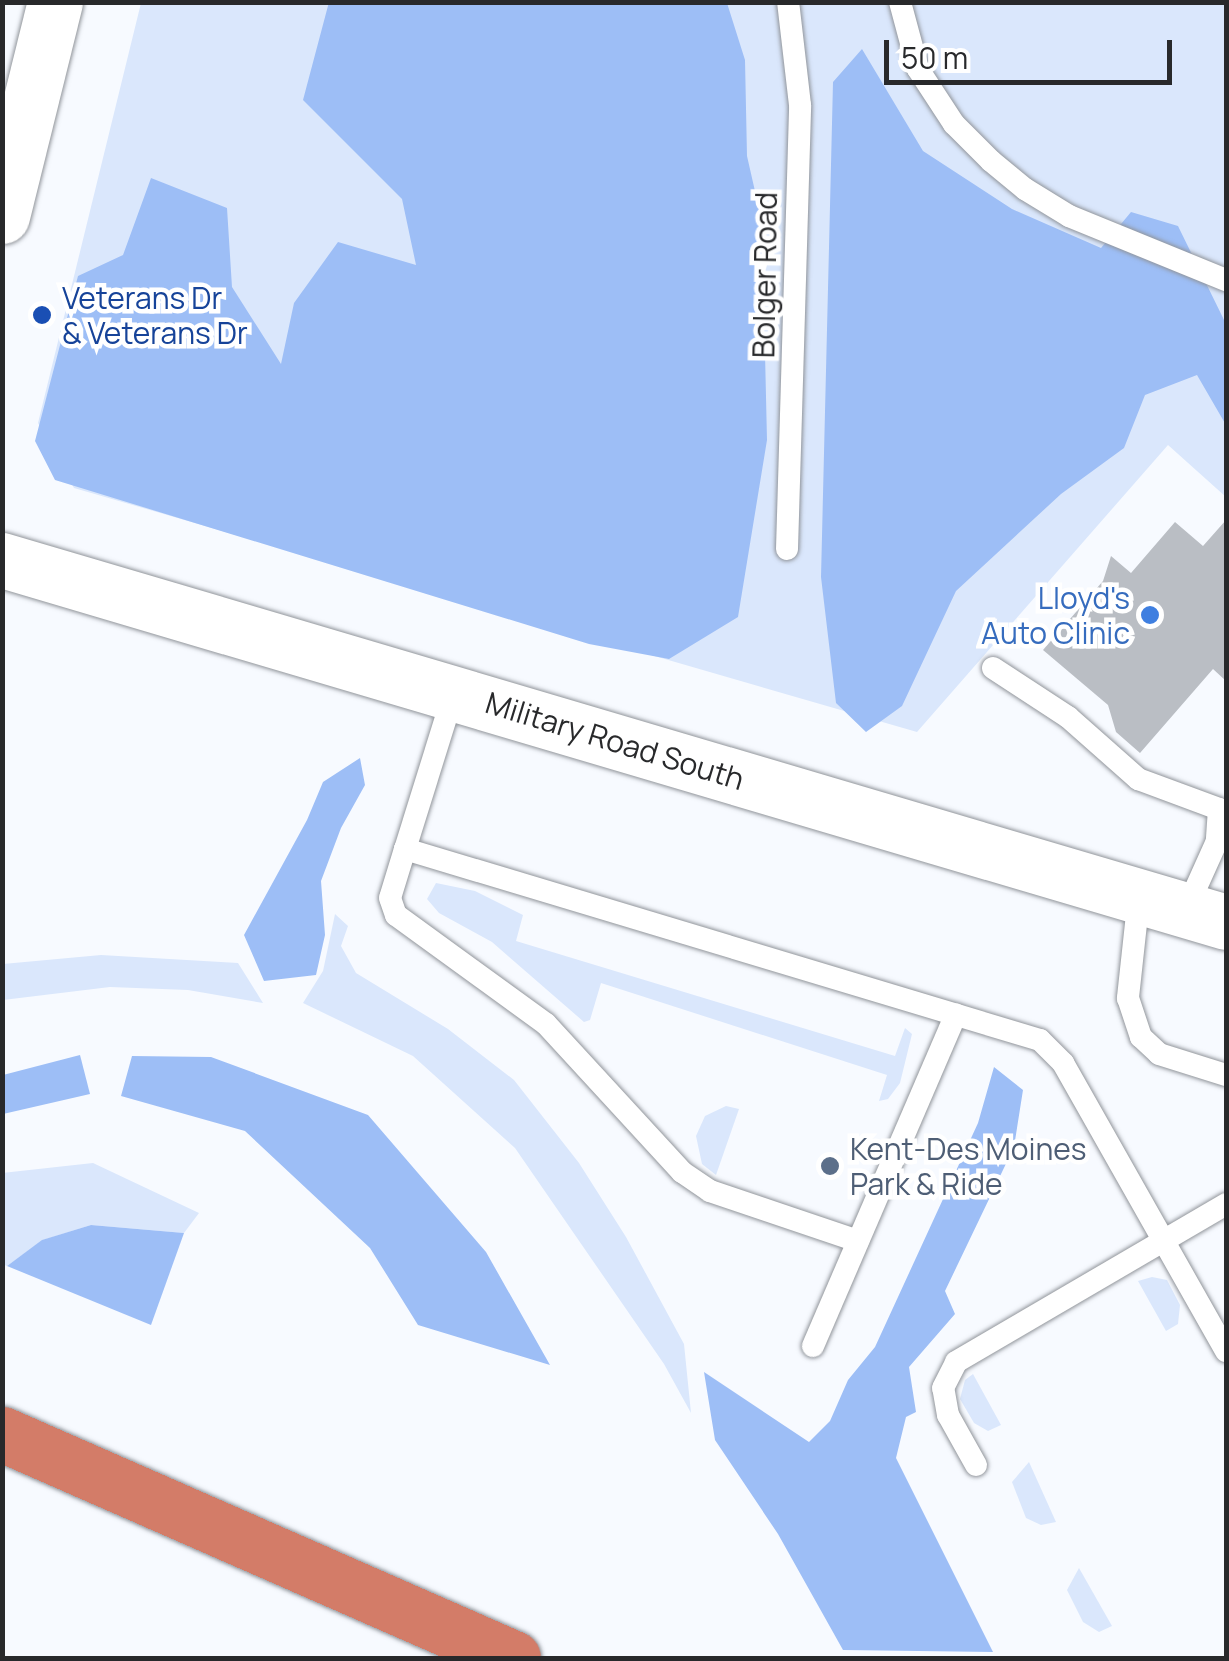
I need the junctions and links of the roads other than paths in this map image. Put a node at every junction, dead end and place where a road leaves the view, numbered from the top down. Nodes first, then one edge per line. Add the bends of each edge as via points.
1 (55, 2) edge
2 (788, 2) edge
3 (900, 2) edge
4 (2, 216) edge
5 (1226, 280) edge
6 (787, 549) dead end
7 (2, 560) edge
8 (993, 668) dead end
9 (454, 691) junction
10 (1224, 806) edge
11 (406, 849) junction
12 (1184, 909) edge
13 (956, 1014) junction
14 (1226, 1075) edge
15 (1226, 1204) edge
16 (1164, 1240) junction
17 (858, 1241) junction
18 (813, 1346) dead end
19 (1226, 1352) edge
20 (2, 1434) edge
21 (976, 1465) dead end
22 (513, 1658) edge

1 - 4 main road
2 - 6 lane, Bolger Road via 800,105
3 - 5 lane via 918,69 954,124 990,161 1069,216
7 - 9 main road, Military Road South
8 - 10 lane via 1068,717 1138,778
9 - 11 lane
9 - 12 main road, Military Road South
10 - 12 lane via 1217,841
11 - 13 lane
11 - 17 lane via 390,898 396,915 546,1024 682,1172 710,1191
12 - 14 lane via 1128,998 1141,1036 1159,1054
13 - 16 lane via 1040,1040 1063,1063
13 - 17 lane
15 - 16 lane
16 - 19 lane
16 - 21 lane via 956,1362 943,1388 948,1414
17 - 18 lane
20 - 22 highway

